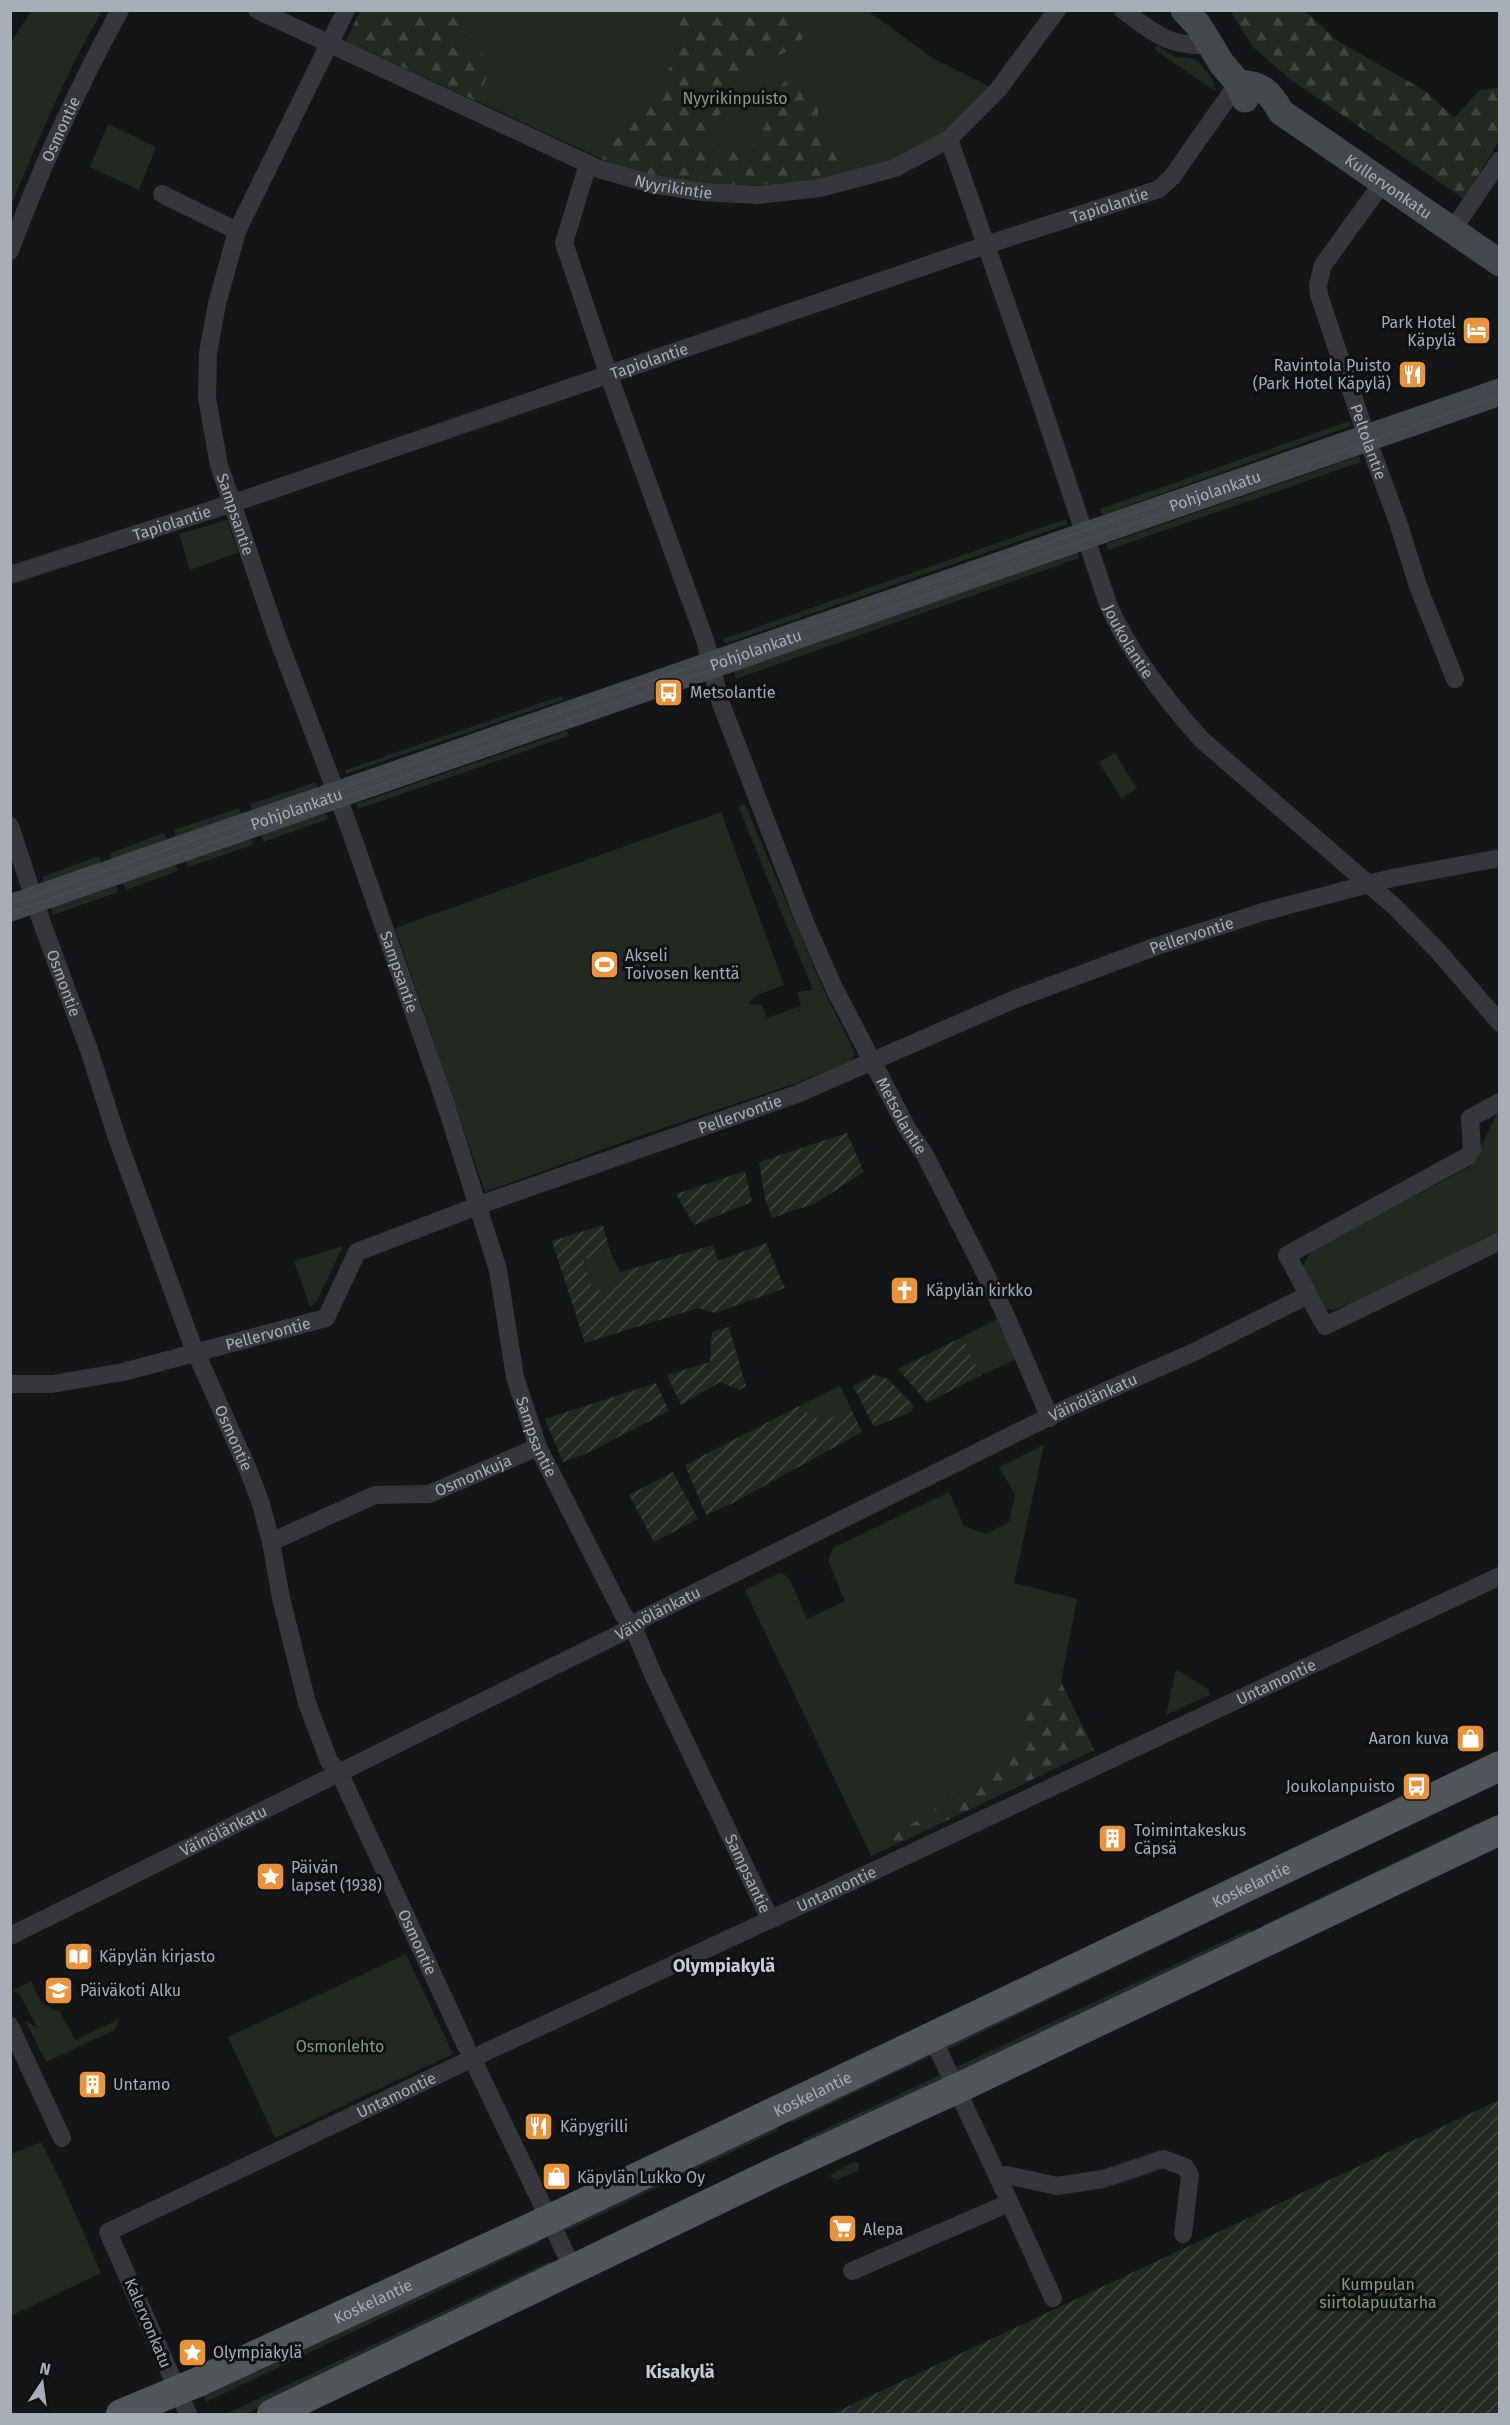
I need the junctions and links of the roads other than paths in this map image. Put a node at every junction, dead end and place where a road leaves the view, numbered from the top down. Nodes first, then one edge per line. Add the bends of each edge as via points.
1 (120, 10) edge
2 (257, 10) edge
3 (346, 10) edge
4 (1057, 10) edge
5 (1123, 10) edge
6 (1198, 23) edge
7 (329, 44) junction
8 (1238, 83) junction
9 (949, 139) junction
10 (1500, 160) edge
11 (588, 164) junction
12 (1383, 182) junction
13 (162, 194) dead end
14 (237, 231) junction
15 (1452, 231) junction
16 (986, 245) junction
17 (10, 251) edge
18 (1498, 264) edge
19 (609, 376) junction
20 (1500, 392) edge
21 (1367, 438) junction
22 (231, 504) junction
23 (1085, 536) junction
24 (10, 575) edge
25 (712, 666) junction
26 (1455, 679) dead end
27 (337, 796) junction
28 (10, 826) edge
29 (1500, 858) edge
30 (1371, 885) junction
31 (23, 904) edge
32 (1500, 1023) edge
33 (873, 1061) junction
34 (1500, 1101) edge
35 (478, 1206) junction
36 (1500, 1241) edge
37 (1308, 1295) junction
38 (196, 1353) junction
39 (10, 1384) edge
40 (1050, 1418) junction
41 (538, 1447) junction
42 (271, 1542) junction
43 (1500, 1576) edge
44 (633, 1627) junction
45 (1500, 1766) edge
46 (339, 1772) junction
47 (1500, 1830) edge
48 (770, 1919) junction
49 (10, 1936) edge
50 (10, 2026) edge
51 (932, 2037) junction
52 (469, 2052) junction
53 (955, 2090) junction
54 (62, 2138) dead end
55 (998, 2177) junction
56 (1009, 2203) junction
57 (550, 2219) junction
58 (108, 2232) joint
59 (1183, 2234) dead end
60 (573, 2269) junction
61 (852, 2271) dead end
62 (1053, 2298) dead end
63 (183, 2403) edge
64 (121, 2415) edge
65 (272, 2415) edge

1 - 17 street, Osmontie via 36,180
2 - 7 street, Nyyrikintie
3 - 7 street, Sampsantie
4 - 9 street, Nyyrikintie via 997,91
5 - 6 street via 1165,40 1191,46
6 - 8 street via 1221,64
7 - 11 street, Nyyrikintie
7 - 14 street, Sampsantie
8 - 12 street, Kullervonkatu via 1262,89 1272,96 1281,112
8 - 16 street, Tapiolantie via 1164,186
9 - 11 street, Nyyrikintie via 895,168 820,188 757,195 652,184
9 - 16 street, Joukolantie
10 - 15 street
11 - 19 street, Metsolantie via 564,243
12 - 15 street, Kullervonkatu
12 - 21 street, Peltolantie via 1323,265 1318,285
13 - 14 street
14 - 22 street, Sampsantie via 208,353 207,398 219,465
15 - 18 street, Kullervonkatu
16 - 19 street, Tapiolantie
16 - 23 street, Joukolantie
19 - 22 street, Tapiolantie
19 - 25 street, Metsolantie
20 - 21 street, Pohjolankatu
21 - 23 street, Pohjolankatu
21 - 26 street, Peltolantie
22 - 24 street, Tapiolantie
22 - 27 street, Sampsantie
23 - 25 street, Pohjolankatu
23 - 30 street, Joukolantie via 1121,634 1176,711 1214,751
25 - 27 street, Pohjolankatu
25 - 33 street, Metsolantie via 720,701 805,922
27 - 31 street, Pohjolankatu
27 - 35 street, Sampsantie
28 - 31 street, Osmontie
29 - 30 street, Pellervontie
30 - 32 street, Joukolantie via 1438,951
30 - 33 street, Pellervontie via 1266,911 1157,946 1015,999
31 - 38 street, Osmontie via 89,1050
33 - 35 street, Pellervontie via 798,1095
33 - 40 street, Metsolantie via 981,1265
34 - 37 street via 1470,1118 1472,1149 1468,1156 1287,1254
35 - 38 street, Pellervontie via 357,1252 326,1318
35 - 41 street, Sampsantie via 498,1270 515,1377
36 - 37 street via 1325,1326
37 - 40 street, Väinölänkatu
38 - 39 street, Pellervontie via 123,1372 52,1384
38 - 42 street, Osmontie via 247,1467
40 - 44 street, Väinölänkatu via 642,1619
41 - 42 street, Osmonkuja via 429,1494 375,1496
41 - 44 street, Sampsantie
42 - 46 street, Osmontie via 307,1703 329,1761
43 - 48 street, Untamontie
44 - 46 street, Väinölänkatu
44 - 48 street, Sampsantie
45 - 51 main road, Koskelantie
46 - 49 street, Väinölänkatu
46 - 52 street, Osmontie
47 - 53 main road
48 - 52 street, Untamontie
50 - 54 street
51 - 53 street
51 - 57 main road, Koskelantie
52 - 57 street, Osmontie
52 - 58 street, Untamontie
53 - 55 street
53 - 60 main road
55 - 56 street
55 - 59 street via 1007,2175 1057,2186 1103,2179 1163,2159 1185,2167 1190,2175
56 - 61 street
56 - 62 street
57 - 60 street, Osmontie
57 - 63 main road, Koskelantie
58 - 63 street, Kalervonkatu
60 - 65 main road
63 - 64 main road, Koskelantie

